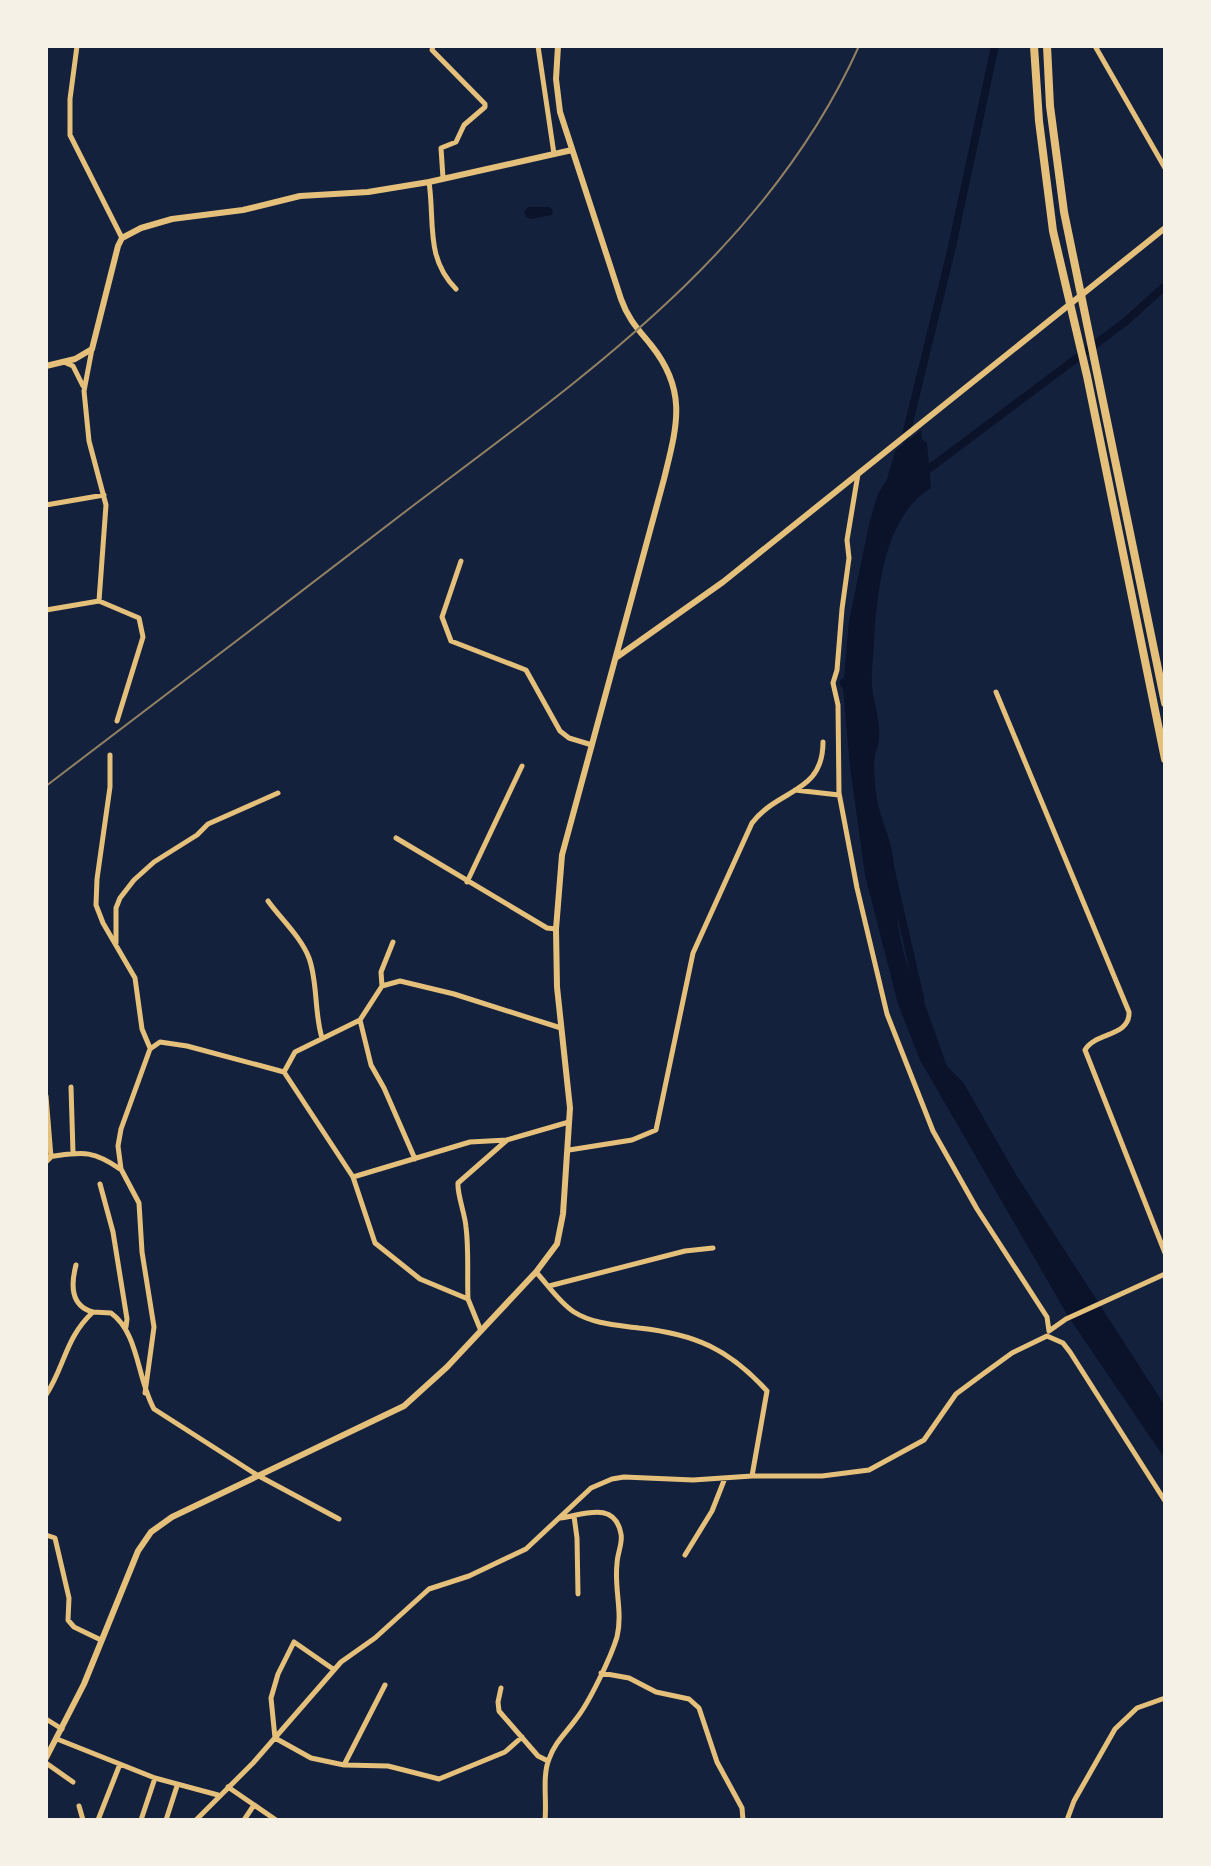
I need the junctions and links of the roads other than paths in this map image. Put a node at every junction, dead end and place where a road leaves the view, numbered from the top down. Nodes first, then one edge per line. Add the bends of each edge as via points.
1 (77, 46) edge
2 (433, 46) edge
3 (538, 46) edge
4 (558, 46) edge
5 (1034, 46) edge
6 (1047, 46) edge
7 (1095, 46) edge
8 (572, 150) junction
9 (554, 154) junction
10 (1165, 168) edge
11 (443, 178) junction
12 (429, 182) junction
13 (1165, 228) edge
14 (122, 238) junction
15 (456, 289) dead end
16 (92, 349) junction
17 (64, 362) junction
18 (46, 366) edge
19 (84, 391) junction
20 (858, 473) junction
21 (105, 495) junction
22 (46, 505) edge
23 (461, 561) dead end
24 (99, 601) junction
25 (46, 610) edge
26 (617, 657) junction
27 (996, 692) dead end
28 (1165, 703) edge
29 (117, 721) dead end
30 (823, 742) dead end
31 (592, 745) junction
32 (110, 755) dead end
33 (1165, 759) edge
34 (522, 766) dead end
35 (794, 790) junction
36 (278, 793) dead end
37 (839, 795) junction
38 (396, 838) dead end
39 (467, 882) junction
40 (268, 901) dead end
41 (556, 929) junction
42 (393, 942) dead end
43 (116, 944) junction
44 (382, 986) junction
45 (360, 1020) junction
46 (561, 1028) junction
47 (322, 1038) junction
48 (150, 1049) junction
49 (284, 1072) junction
50 (71, 1087) dead end
51 (46, 1096) edge
52 (569, 1122) junction
53 (507, 1140) junction
54 (569, 1150) junction
55 (73, 1153) junction
56 (48, 1159) edge
57 (415, 1159) junction
58 (121, 1169) junction
59 (353, 1177) junction
60 (100, 1184) dead end
61 (713, 1248) dead end
62 (1165, 1253) edge
63 (76, 1265) dead end
64 (536, 1272) junction
65 (1165, 1274) edge
66 (549, 1286) junction
67 (468, 1299) junction
68 (93, 1312) junction
69 (126, 1327) junction
70 (481, 1331) junction
71 (1049, 1331) junction
72 (1042, 1337) junction
73 (145, 1393) junction
74 (46, 1395) edge
75 (257, 1475) junction
76 (752, 1476) junction
77 (725, 1478) junction
78 (1165, 1501) edge
79 (574, 1516) junction
80 (559, 1518) junction
81 (339, 1519) dead end
82 (46, 1535) edge
83 (685, 1555) dead end
84 (578, 1594) dead end
85 (101, 1640) junction
86 (333, 1669) junction
87 (601, 1673) junction
88 (385, 1685) dead end
89 (501, 1688) dead end
90 (1165, 1698) edge
91 (46, 1719) edge
92 (63, 1730) junction
93 (522, 1737) junction
94 (275, 1738) junction
95 (57, 1739) junction
96 (46, 1761) edge
97 (548, 1761) junction
98 (120, 1764) junction
99 (344, 1765) junction
100 (155, 1778) junction
101 (73, 1782) dead end
102 (177, 1786) junction
103 (228, 1787) junction
104 (218, 1795) junction
105 (254, 1805) junction
106 (79, 1806) dead end
107 (83, 1820) edge
108 (98, 1820) edge
109 (141, 1820) edge
110 (166, 1820) edge
111 (196, 1820) edge
112 (244, 1820) edge
113 (276, 1820) edge
114 (545, 1820) edge
115 (743, 1820) edge
116 (1067, 1820) edge

1 - 14 street via 70,135
2 - 11 street via 485,104 459,130 456,142 441,148
3 - 9 street
4 - 8 street via 557,96
5 - 33 highway via 1053,231
6 - 28 highway via 1064,212
7 - 10 street
8 - 9 street
8 - 26 street via 624,309 668,369 678,404 675,434
9 - 11 street
11 - 12 street
12 - 14 street via 300,196 172,219
12 - 15 street via 437,261
13 - 20 street
14 - 16 street
16 - 17 street
16 - 19 street
17 - 18 street
17 - 19 street via 73,366
19 - 21 street via 89,441
20 - 26 street via 723,582
20 - 37 street via 833,683
21 - 22 street
21 - 24 street
23 - 31 street via 442,617 451,641 526,670 560,731
24 - 25 street
24 - 29 street via 139,618 143,631
26 - 31 street
27 - 62 street via 1129,1012 1125,1026 1085,1050
30 - 35 street via 819,769
31 - 41 street via 562,855
32 - 43 street via 95,893 97,912
34 - 39 street
35 - 37 street
35 - 54 street via 752,823 693,953 656,1130 632,1140
36 - 43 street via 208,824 134,880 116,908
37 - 71 street via 887,1014 906,1067 945,1155 1047,1317
38 - 39 street
39 - 41 street
40 - 47 street via 309,960
41 - 46 street
42 - 44 street via 381,972
43 - 48 street via 135,978
44 - 45 street
44 - 46 street via 400,981
45 - 47 street
45 - 57 street via 371,1065
46 - 52 street
47 - 49 street via 295,1052
48 - 49 street via 167,1042
48 - 58 street via 121,1129
49 - 59 street
50 - 55 street
51 - 56 street
52 - 53 street
52 - 54 street
53 - 57 street via 470,1142
53 - 67 street via 458,1183 467,1231
54 - 64 street via 561,1231
55 - 56 street
55 - 58 street via 93,1153
57 - 59 street
58 - 73 street via 139,1203 154,1327
59 - 67 street via 375,1243 420,1279
60 - 69 street via 113,1232
61 - 66 street
63 - 68 street via 75,1296 81,1307
64 - 66 street
64 - 70 street
65 - 71 street
66 - 76 street via 580,1315 605,1324 673,1332 707,1343 745,1367 767,1391
67 - 70 street
68 - 69 street via 111,1313
68 - 74 street via 72,1336
69 - 73 street
70 - 75 street via 404,1406
71 - 72 street
72 - 76 street via 956,1394 924,1440 882,1465 822,1476
72 - 78 street via 1067,1347
73 - 75 street via 154,1409
75 - 81 street
75 - 85 street via 151,1532
76 - 77 street
77 - 80 street via 612,1479 582,1494
77 - 83 street
79 - 80 street
79 - 84 street
79 - 87 street via 604,1511 615,1519 621,1535 616,1568 619,1628
80 - 86 street via 526,1549 429,1589
82 - 85 street via 55,1538 69,1598 68,1620
85 - 92 street
86 - 94 street
86 - 94 street via 294,1642 271,1698
87 - 97 street
87 - 115 street via 689,1699 699,1708
88 - 99 street
89 - 93 street via 497,1707
90 - 116 street via 1137,1708 1119,1724
91 - 92 street
92 - 95 street
93 - 97 street
93 - 99 street via 505,1752 439,1779 388,1766
94 - 99 street via 311,1758
94 - 103 street
95 - 96 street
95 - 98 street
96 - 101 street
97 - 114 street
98 - 100 street
98 - 108 street
100 - 102 street
100 - 109 street
102 - 104 street
102 - 110 street
103 - 104 street
103 - 105 street
104 - 111 street
105 - 112 street
105 - 113 street
106 - 107 street

